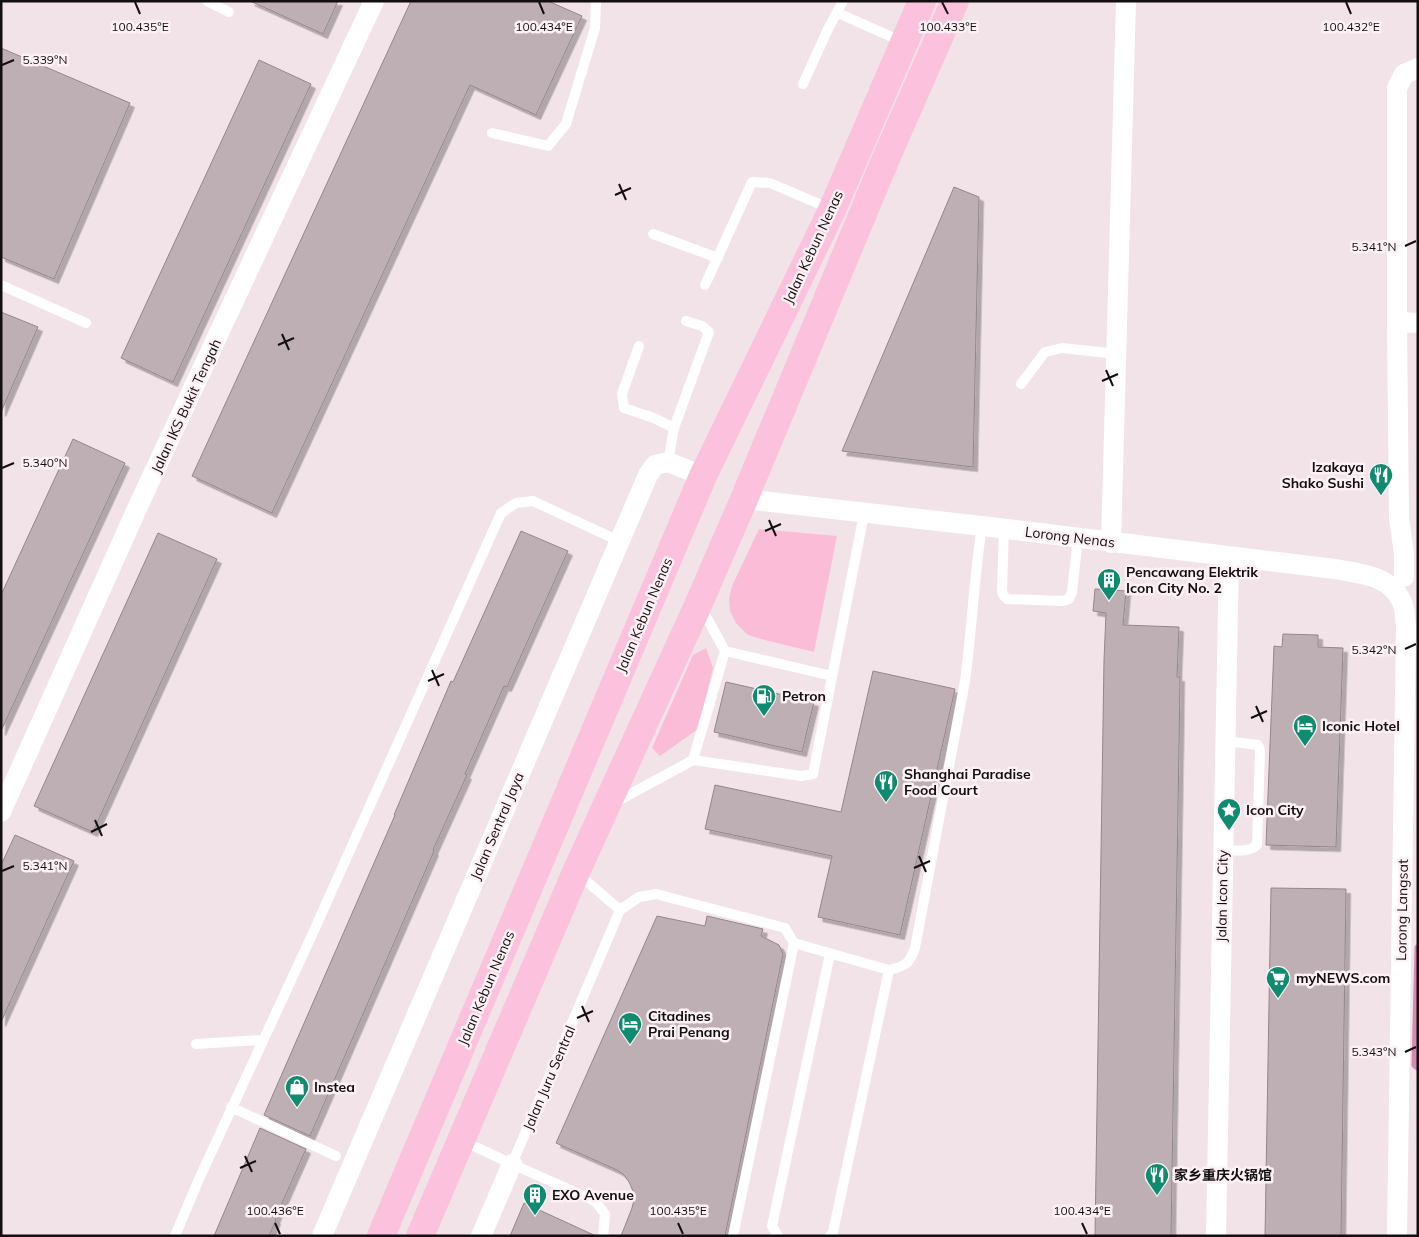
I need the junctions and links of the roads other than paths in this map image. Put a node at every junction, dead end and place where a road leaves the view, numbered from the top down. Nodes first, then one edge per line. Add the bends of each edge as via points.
1 (207, 1) edge
2 (374, 1) edge
3 (596, 1) edge
4 (843, 1) edge
5 (922, 1) edge
6 (955, 1) edge
7 (1126, 1) edge
8 (229, 12) dead end
9 (838, 12) junction
10 (903, 43) junction
11 (1418, 68) edge
12 (803, 84) dead end
13 (492, 132) dead end
14 (832, 210) junction
15 (653, 234) dead end
16 (718, 258) junction
17 (1, 285) edge
18 (706, 285) dead end
19 (686, 320) dead end
20 (86, 323) dead end
21 (1408, 323) edge
22 (639, 346) dead end
23 (1117, 354) junction
24 (1021, 384) dead end
25 (674, 428) junction
26 (668, 462) junction
27 (703, 476) junction
28 (744, 500) junction
29 (864, 514) junction
30 (982, 526) junction
31 (1004, 529) junction
32 (1078, 538) junction
33 (620, 541) junction
34 (1112, 543) junction
35 (1229, 556) junction
36 (1405, 579) edge
37 (699, 603) junction
38 (725, 651) junction
39 (832, 676) junction
40 (1225, 741) junction
41 (694, 760) junction
42 (604, 809) junction
43 (1, 812) edge
44 (1223, 850) junction
45 (576, 872) junction
46 (620, 910) junction
47 (794, 943) junction
48 (830, 954) junction
49 (889, 970) junction
50 (262, 1040) junction
51 (196, 1044) dead end
52 (231, 1107) junction
53 (461, 1140) junction
54 (336, 1156) dead end
55 (512, 1164) junction
56 (734, 1235) edge
57 (175, 1236) edge
58 (322, 1236) edge
59 (381, 1236) edge
60 (420, 1236) edge
61 (481, 1236) edge
62 (603, 1236) edge
63 (778, 1236) edge
64 (830, 1236) edge
65 (1216, 1236) edge
66 (1397, 1236) edge

1 - 8 lane
2 - 43 street, Jalan IKS Bukit Tengah via 140,502
3 - 13 lane via 595,28 566,124 548,146
4 - 9 lane
5 - 10 main road, Jalan Kebun Nenas
6 - 28 main road
7 - 23 street
9 - 10 lane
9 - 12 lane
10 - 14 main road, Jalan Kebun Nenas
11 - 21 street via 1404,74 1397,88
14 - 16 lane via 770,184 752,182
14 - 27 main road, Jalan Kebun Nenas
15 - 16 lane
16 - 18 lane
17 - 20 lane
19 - 25 lane via 709,332
21 - 36 street via 1399,518
22 - 25 lane via 622,394 624,408
23 - 24 lane via 1062,348 1045,352
23 - 34 street
25 - 26 lane
26 - 27 street
26 - 33 street, Jalan Sentral Jaya via 655,465 648,475
27 - 59 main road, Jalan Kebun Nenas
28 - 29 street, Lorong Nenas
28 - 37 main road
29 - 30 street, Lorong Nenas
29 - 39 lane
30 - 31 street, Lorong Nenas
30 - 49 lane via 966,681 915,948 910,961
31 - 32 street, Lorong Nenas
31 - 32 lane via 1002,589 1007,599 1063,602 1069,599
32 - 34 street, Lorong Nenas
33 - 50 lane via 533,501 516,503 501,513
33 - 58 street, Jalan Sentral Jaya
34 - 35 street, Lorong Nenas
35 - 36 street, Lorong Nenas
35 - 40 street, Jalan Icon City
36 - 66 street, Lorong Langsat
37 - 38 lane
37 - 42 main road
38 - 39 lane
38 - 41 lane
39 - 41 lane via 813,774 801,776
40 - 44 street, Jalan Icon City
40 - 44 lane via 1258,745 1260,750 1257,845 1250,850
41 - 42 lane
42 - 45 main road
44 - 65 street, Jalan Icon City
45 - 46 lane
45 - 53 main road
46 - 47 lane via 639,897 656,894 785,928
46 - 55 lane, Jalan Juru Sentral
47 - 48 lane
47 - 56 lane
48 - 49 lane
48 - 63 lane via 772,1226
49 - 64 lane
50 - 51 lane
50 - 52 lane
52 - 54 lane
52 - 57 lane
53 - 55 lane
53 - 60 main road
55 - 61 street, Jalan Juru Sentral
55 - 62 lane via 595,1201 605,1214

